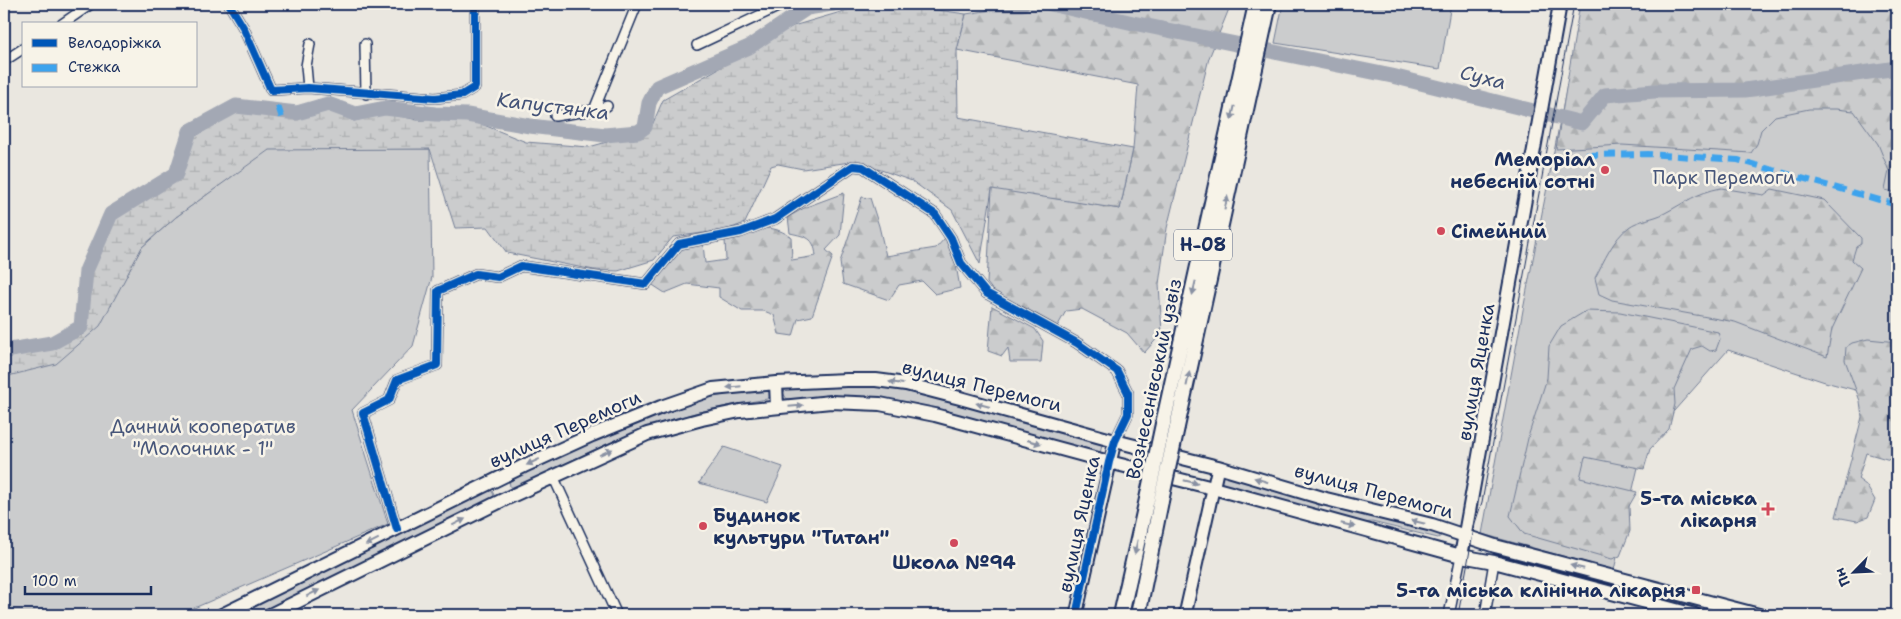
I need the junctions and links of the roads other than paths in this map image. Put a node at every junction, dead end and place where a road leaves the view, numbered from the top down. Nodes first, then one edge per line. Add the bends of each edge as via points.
1 (91, 4) edge
2 (229, 4) edge
3 (475, 4) edge
4 (637, 4) edge
5 (784, 4) edge
6 (1256, 4) edge
7 (1269, 4) edge
8 (1560, 4) edge
9 (65, 22) edge
10 (1257, 29) junction
11 (310, 44) dead end
12 (365, 44) dead end
13 (697, 45) dead end
14 (22, 49) edge
15 (4, 61) edge
16 (308, 88) junction
17 (366, 94) junction
18 (607, 106) dead end
19 (594, 110) junction
20 (555, 116) dead end
21 (776, 383) junction
22 (777, 407) junction
23 (1115, 441) junction
24 (1109, 462) junction
25 (1218, 467) junction
26 (553, 476) junction
27 (496, 480) junction
28 (1213, 488) junction
29 (505, 499) junction
30 (1326, 499) junction
31 (1154, 500) junction
32 (1323, 519) junction
33 (397, 529) junction
34 (1465, 536) junction
35 (1461, 556) junction
36 (1494, 562) junction
37 (1626, 580) junction
38 (1621, 597) junction
39 (222, 615) edge
40 (270, 615) edge
41 (617, 615) edge
42 (1076, 615) edge
43 (1121, 615) edge
44 (1138, 615) edge
45 (1185, 615) edge
46 (1449, 615) edge
47 (1486, 615) edge
48 (1695, 615) edge
49 (1759, 615) edge

1 - 9 street
2 - 16 street via 271,90
3 - 17 street via 475,87 462,96 435,98
4 - 19 street
5 - 13 street
6 - 10 main road, Вознесенівський узвіз / Н-08
7 - 10 main road, Вознесенівський узвіз / Н-08
8 - 34 main road, вулиця Яценка
10 - 31 main road, Вознесенівський узвіз / Н-08, bridge
11 - 16 street via 306,66
12 - 17 street
14 - 15 street
16 - 17 street
18 - 19 street
19 - 20 street
21 - 22 main road
23 -> 21 main road, вулиця Перемоги via 906,384 876,380
21 -> 27 main road, вулиця Перемоги via 713,389 661,407
22 -> 24 main road, вулиця Перемоги via 831,402 880,404 936,415
26 -> 22 main road, вулиця Перемоги via 647,434 740,411
23 - 24 street, вулиця Яценка
23 - 25 main road, вулиця Перемоги
23 - 33 street via 1128,414 1128,392 1117,371 1077,343 986,293 961,263 951,238 935,214 862,167 853,166 775,219 740,232 679,244 646,284 521,266 498,277 476,274 438,291 437,365 397,380 389,400 362,413
24 -> 28 main road, вулиця Перемоги
24 - 42 street, вулиця Яценка
25 - 28 street
30 -> 25 main road, вулиця Перемоги
26 - 29 main road, вулиця Перемоги
26 - 41 street
27 - 29 main road
27 - 33 main road, вулиця Перемоги
28 - 32 main road, вулиця Перемоги
28 - 45 street
40 -> 29 main road, вулиця Перемоги
30 - 32 main road
34 -> 30 main road, вулиця Перемоги
31 -> 43 main road, Вознесенівський узвіз / Н-08
31 - 44 main road, Вознесенівський узвіз / Н-08
32 -> 35 main road, вулиця Перемоги
33 -> 39 main road, вулиця Перемоги
34 - 35 main road, вулиця Яценка
37 -> 34 main road, вулиця Перемоги
35 - 36 main road, вулиця Перемоги
35 - 46 street, вулиця Яценка
36 - 38 main road, вулиця Перемоги
36 - 47 street
37 - 38 main road
37 - 49 main road, вулиця Перемоги
38 - 48 main road, вулиця Перемоги

